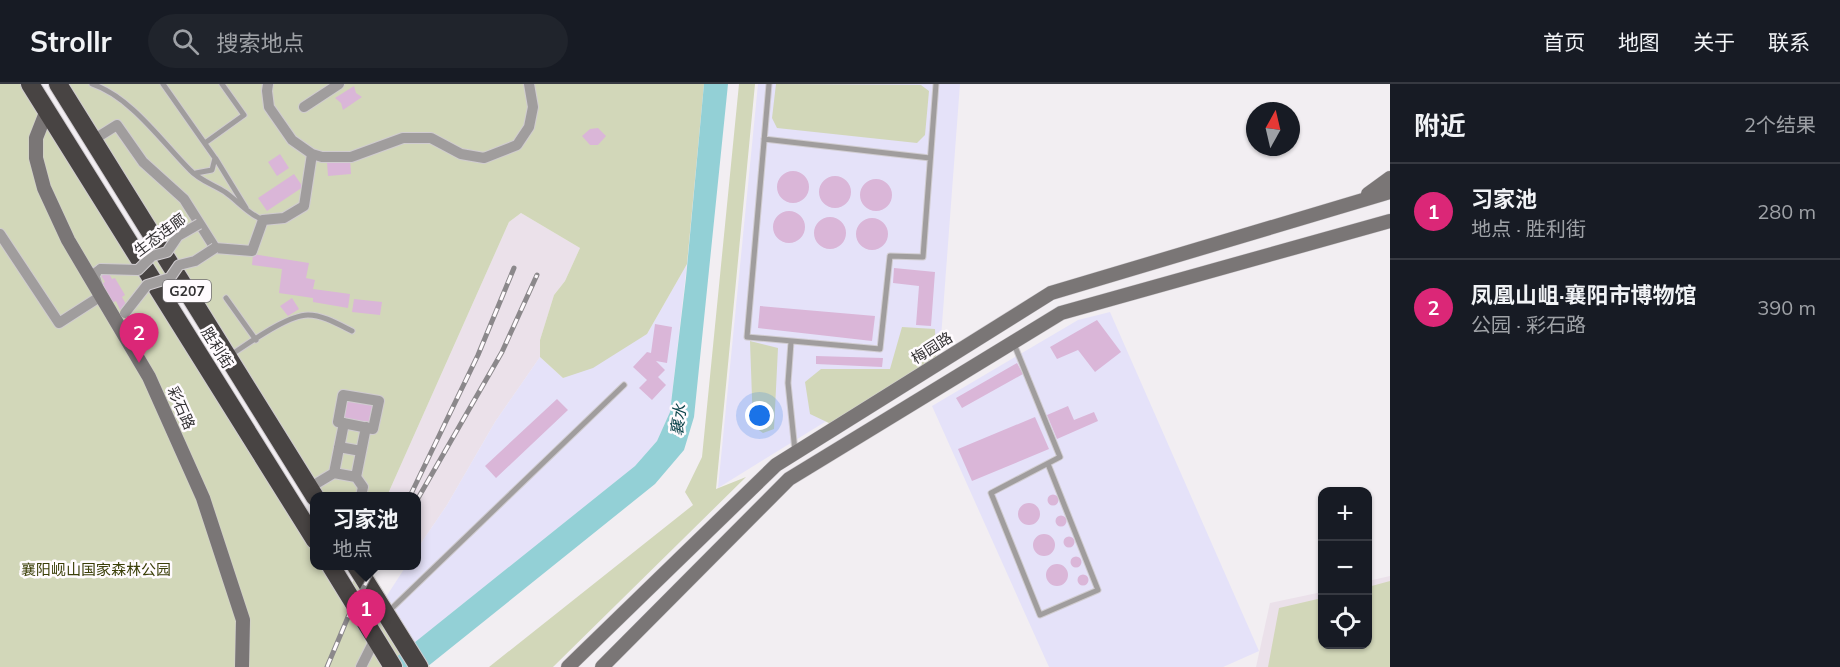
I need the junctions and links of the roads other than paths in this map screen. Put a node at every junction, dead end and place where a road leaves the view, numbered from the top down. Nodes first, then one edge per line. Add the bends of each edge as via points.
1 (30, 84) edge
2 (58, 84) edge
3 (92, 84) edge
4 (163, 84) edge
5 (222, 84) edge
6 (268, 84) edge
7 (339, 84) edge
8 (529, 84) edge
9 (769, 84) edge
10 (936, 84) edge
11 (304, 107) dead end
12 (47, 110) junction
13 (764, 139) junction
14 (93, 140) junction
15 (206, 143) junction
16 (312, 154) junction
17 (215, 158) junction
18 (930, 158) junction
19 (191, 172) junction
20 (1390, 178) edge
21 (1390, 192) edge
22 (1358, 201) junction
23 (247, 210) junction
24 (263, 220) junction
25 (1390, 220) edge
26 (199, 224) junction
27 (0, 234) edge
28 (215, 248) junction
29 (138, 270) junction
30 (147, 285) junction
31 (102, 296) junction
32 (226, 298) dead end
33 (352, 331) dead end
34 (256, 340) junction
35 (791, 342) junction
36 (1013, 343) junction
37 (228, 357) junction
38 (624, 386) dead end
39 (344, 423) junction
40 (366, 427) junction
41 (339, 447) junction
42 (361, 451) junction
43 (795, 453) junction
44 (1048, 464) junction
45 (334, 473) junction
46 (356, 477) junction
47 (311, 492) edge
48 (313, 492) edge
49 (362, 492) edge
50 (310, 532) edge
51 (334, 570) edge
52 (359, 570) edge
53 (387, 614) junction
54 (380, 643) junction
55 (242, 667) edge
56 (361, 667) edge
57 (393, 667) edge
58 (419, 667) edge
59 (568, 667) edge
60 (602, 667) edge

1 - 12 highway, 胜利街 / G207
2 - 14 highway, 胜利街 / G207
3 - 19 lane via 121,100
4 - 15 lane
5 - 15 lane via 244,115
6 - 16 street via 269,107 292,140
7 - 11 street
8 - 16 street via 533,107 529,127 517,145 484,158 461,154 431,138 404,138 351,157
9 - 13 lane
10 - 18 lane
12 - 31 main road, 彩石路 via 36,138 36,158 44,188 68,240
12 - 50 highway, 胜利街 / G207
13 - 18 lane
13 - 35 lane via 747,337
14 - 26 street via 117,125 143,162 184,199
14 - 37 highway, 胜利街 / G207
15 - 17 lane
16 - 24 street via 304,206 284,219
17 - 19 lane via 212,170
17 - 23 lane
18 - 35 lane via 923,257 890,256 880,349
19 - 23 lane
20 - 22 main road
21 - 22 main road, 梅园路
22 - 43 main road, 梅园路 via 1051,293
23 - 24 lane
24 - 28 street via 252,250
25 - 36 main road via 1061,313
26 - 28 street
26 - 29 street, 生态连廊, bridge via 178,236 167,252 152,256
27 - 31 street via 59,323
28 - 30 street, bridge via 195,261 179,265 170,278
29 - 30 street, 生态连廊, bridge
29 - 31 street, 生态连廊, bridge via 102,269 94,274
30 - 31 street, bridge via 126,313 119,316
31 - 55 main road, 彩石路 via 149,377 203,498 243,620
32 - 34 lane
33 - 34 lane via 308,315 292,318
34 - 37 lane
35 - 43 lane via 788,383
36 - 44 lane via 1060,457
36 - 60 main road via 789,478
37 - 47 highway, 胜利街 / G207
38 - 53 lane
39 - 40 street
39 - 40 street via 338,422 343,395 379,401 373,429
39 - 41 street
40 - 42 street
41 - 42 street
41 - 45 street
42 - 46 street
43 - 59 main road, 梅园路 via 776,465
44 - 44 lane via 991,493 1040,615 1098,590
45 - 46 street
45 - 48 street
46 - 49 street
51 - 54 highway
52 - 53 highway
53 - 58 highway
54 - 56 street
54 - 57 highway

